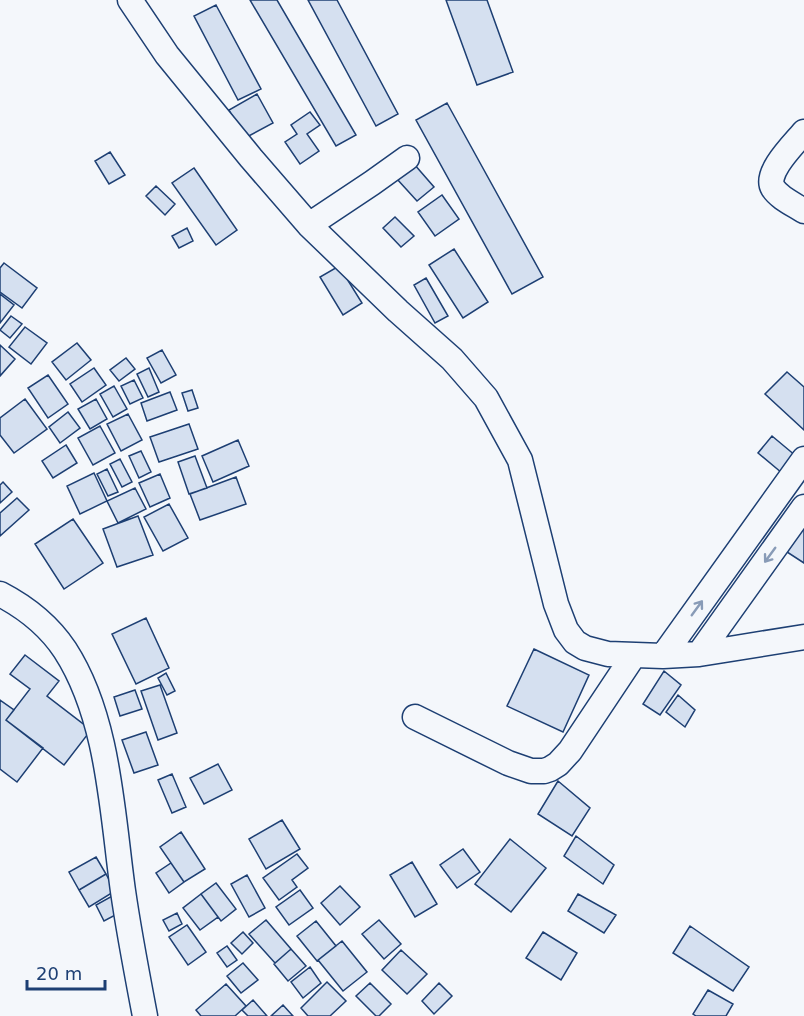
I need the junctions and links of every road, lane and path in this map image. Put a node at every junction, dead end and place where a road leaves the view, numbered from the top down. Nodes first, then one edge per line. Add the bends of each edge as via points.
1 (130, 0) edge
2 (804, 132) edge
3 (407, 158) dead end
4 (804, 211) edge
5 (309, 225) junction
6 (804, 459) edge
7 (804, 507) edge
8 (0, 594) edge
9 (804, 637) edge
10 (699, 654) junction
11 (634, 655) junction
12 (663, 656) junction
13 (415, 717) dead end
14 (145, 1016) edge

1 - 5 street via 167,55
2 - 4 street via 779,162 771,181 776,192
3 - 5 street
5 - 11 street via 452,359 486,398 520,460 556,604 570,637 598,652
12 -> 6 street
7 -> 10 street
8 - 14 street via 42,623 64,648 94,713
9 - 10 street
10 - 12 street
11 - 12 street
11 - 13 street via 570,751 544,771 508,763

